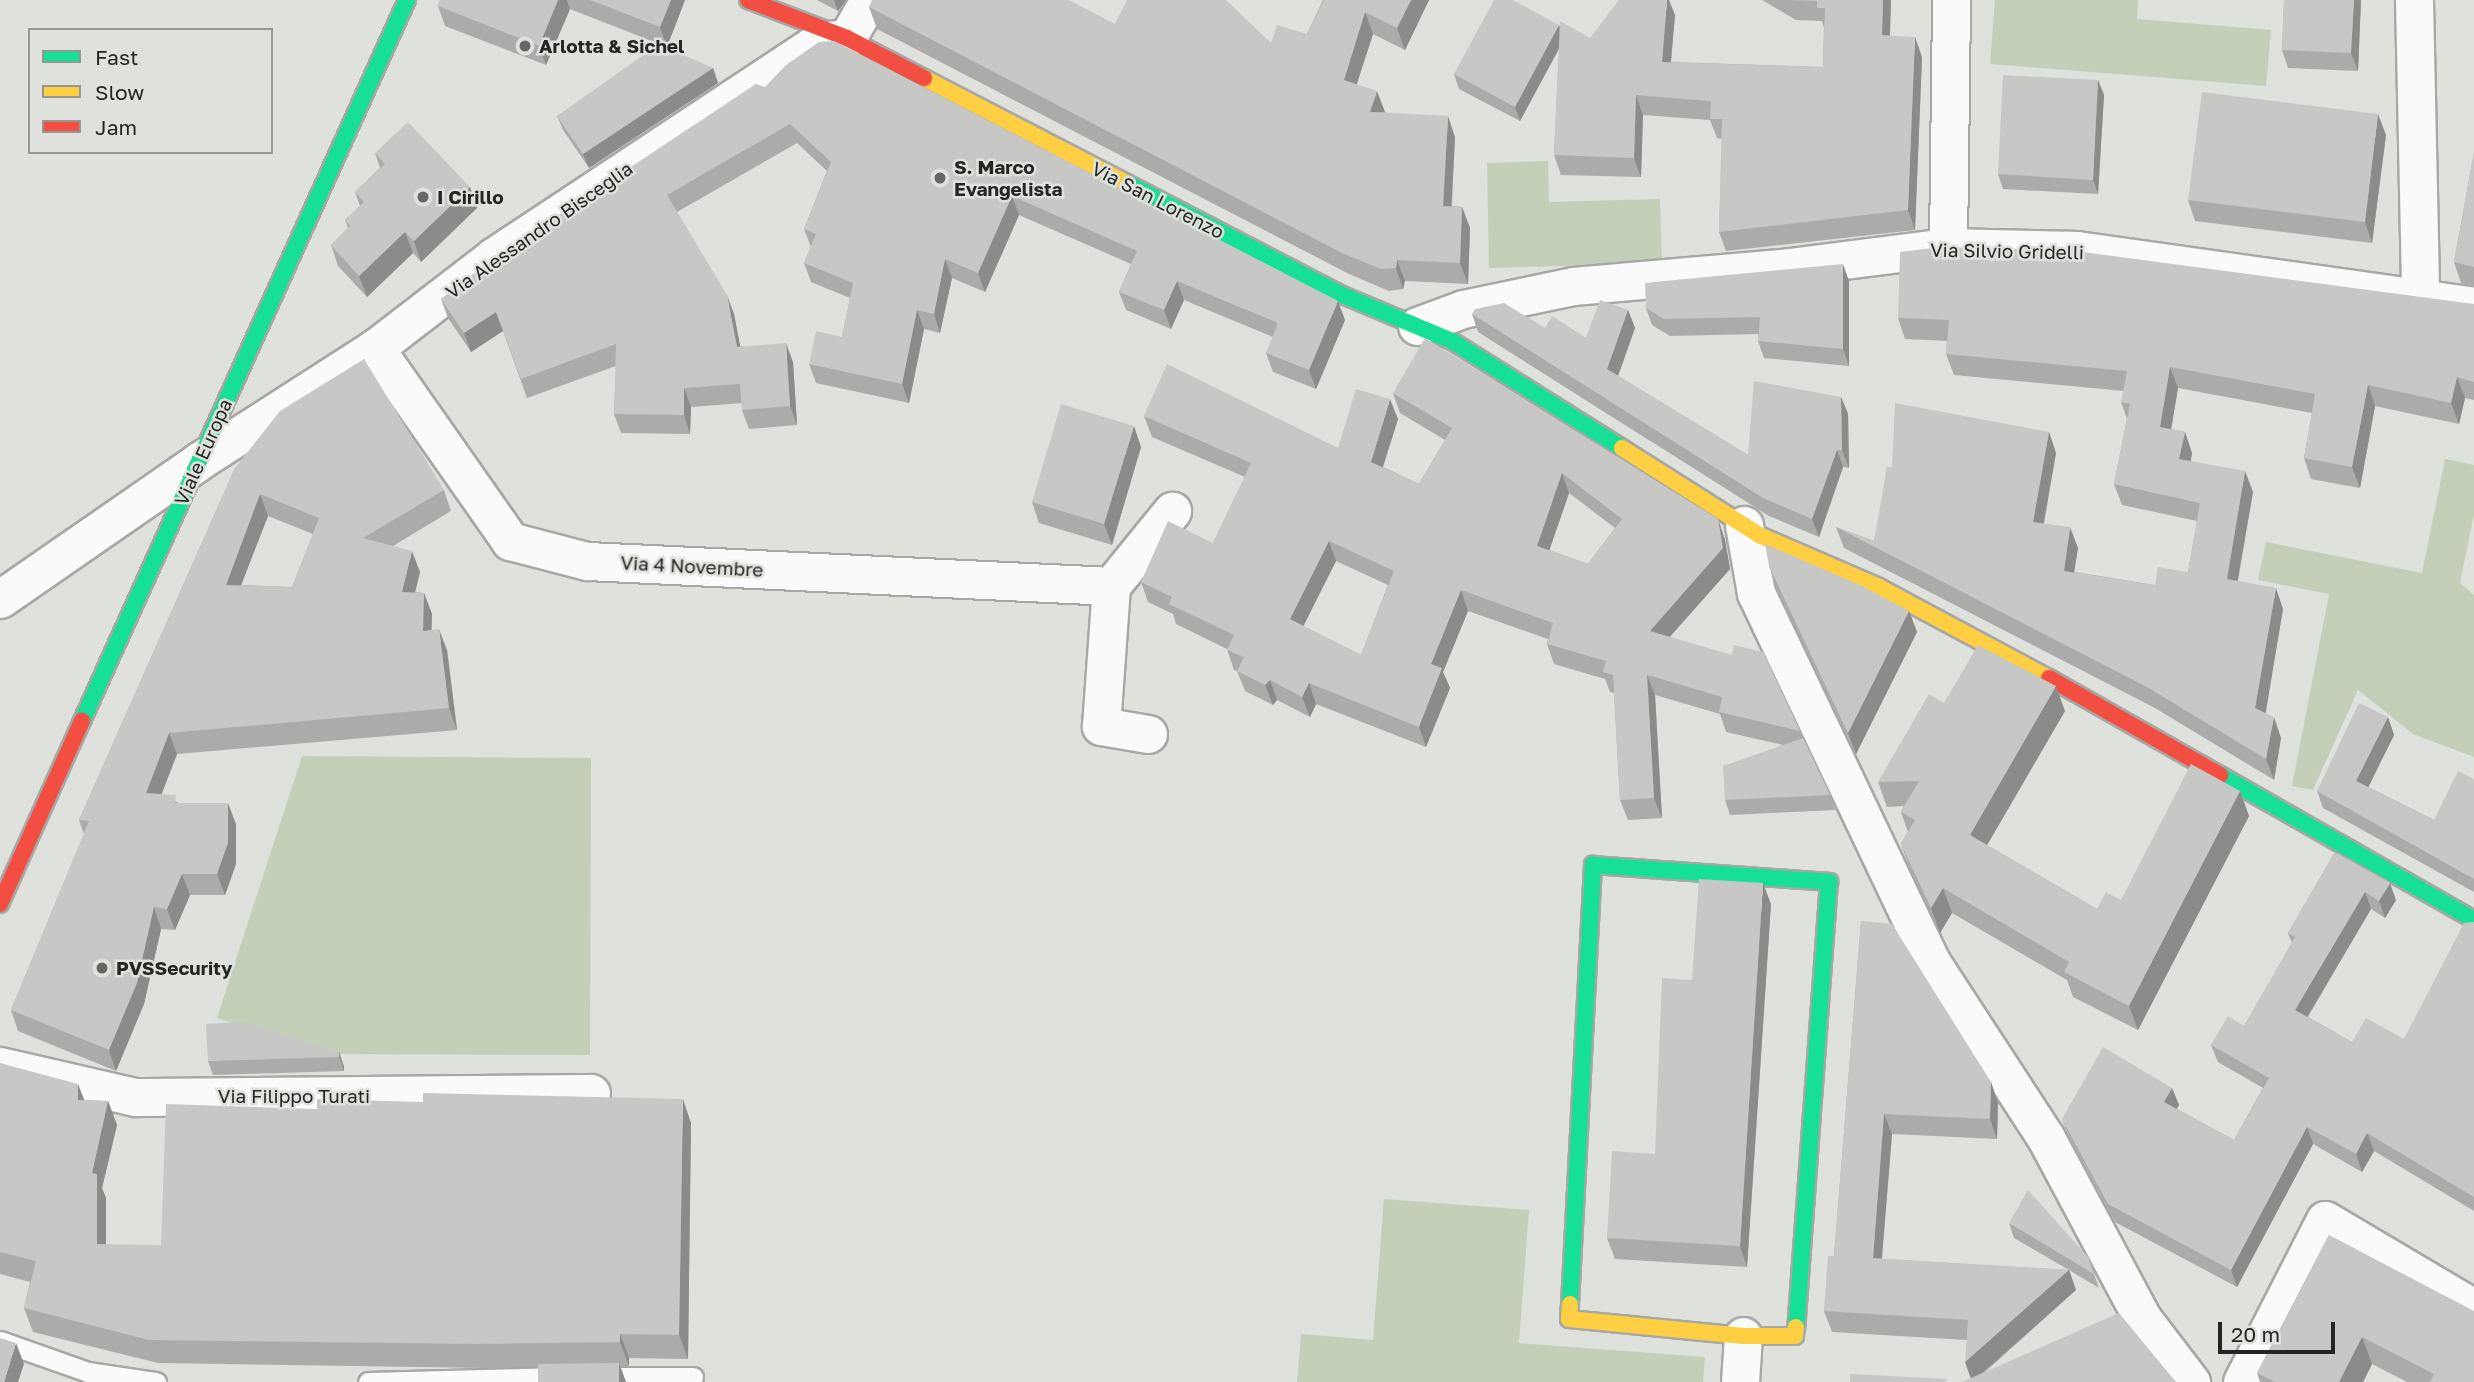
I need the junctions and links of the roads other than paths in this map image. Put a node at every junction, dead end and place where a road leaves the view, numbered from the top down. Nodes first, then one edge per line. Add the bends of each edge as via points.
1 (407, 0) edge
2 (748, 0) edge
3 (869, 0) edge
4 (1951, 0) edge
5 (2414, 0) edge
6 (847, 38) junction
7 (1948, 247) junction
8 (2420, 298) junction
9 (2474, 306) edge
10 (1417, 326) junction
11 (375, 348) junction
12 (199, 461) junction
13 (1172, 512) dead end
14 (1744, 525) junction
15 (1111, 586) junction
16 (0, 599) edge
17 (1149, 734) dead end
18 (0, 904) edge
19 (2474, 920) edge
20 (0, 1066) edge
21 (591, 1093) dead end
22 (2474, 1308) edge
23 (1743, 1336) junction
24 (0, 1341) edge
25 (693, 1377) dead end
26 (156, 1382) edge
27 (368, 1382) edge
28 (1740, 1382) edge
29 (2192, 1382) edge
30 (2242, 1382) edge

1 - 12 street, Viale Europa
2 - 6 street, Via San Lorenzo
3 - 6 street
4 - 7 street
5 - 8 street
6 - 10 street, Via San Lorenzo via 1340,294
6 - 11 street, Via Alessandro Bisceglia via 820,41 493,257
7 - 8 street, Via Silvio Gridelli via 2077,250
7 - 10 street, Via Silvio Gridelli via 1573,286 1463,309
8 - 9 street, Via Silvio Gridelli
10 - 14 street, Via San Lorenzo via 1452,341
11 - 12 street, Via Alessandro Bisceglia
11 - 15 street, Via 4 Novembre via 510,541 587,561
12 - 16 street, Via Alessandro Bisceglia
12 - 18 street, Viale Europa
13 - 15 street
14 - 19 street, Via San Lorenzo via 1879,587 2081,695
14 - 29 street via 1756,593 1930,960 2046,1138 2142,1318
15 - 17 street via 1101,726
20 - 21 street, Via Filippo Turati via 135,1097
22 - 30 street via 2326,1220
23 - 23 street via 1795,1336 1829,882 1593,865 1569,1319
23 - 28 street
24 - 26 lane via 88,1372
25 - 27 lane

